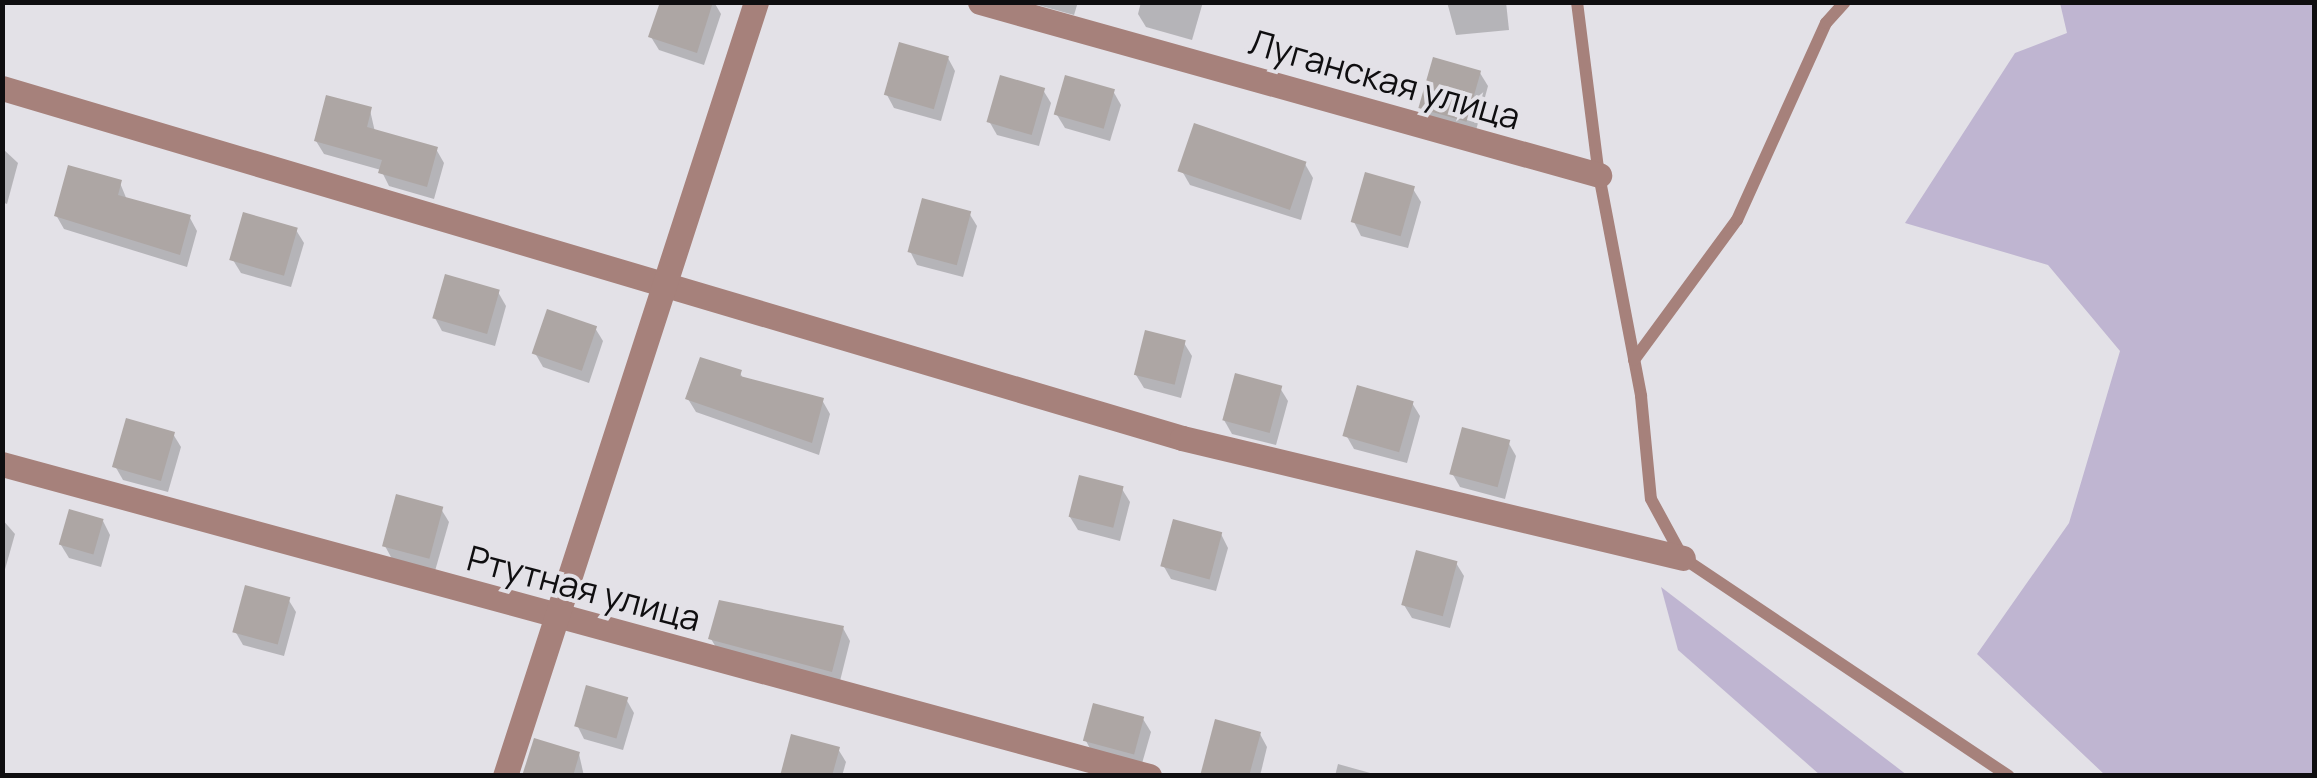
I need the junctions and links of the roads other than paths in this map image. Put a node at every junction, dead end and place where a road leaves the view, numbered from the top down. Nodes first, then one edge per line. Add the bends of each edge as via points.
1 (756, 2) edge
2 (980, 2) edge
3 (1577, 2) edge
4 (1845, 2) edge
5 (2, 88) edge
6 (1599, 175) junction
7 (668, 282) junction
8 (1634, 360) junction
9 (2, 464) edge
10 (1683, 558) junction
11 (552, 616) junction
12 (505, 776) edge
13 (1149, 776) edge
14 (2009, 776) edge

1 - 7 street
2 - 6 street, Луганская улица
3 - 6 lane
4 - 8 lane via 1826,23 1737,220
5 - 7 street
6 - 8 lane
7 - 10 street via 1182,438
7 - 11 street
8 - 10 lane via 1651,499
9 - 11 street, Ртутная улица
10 - 14 lane
11 - 12 street
11 - 13 street, Ртутная улица

